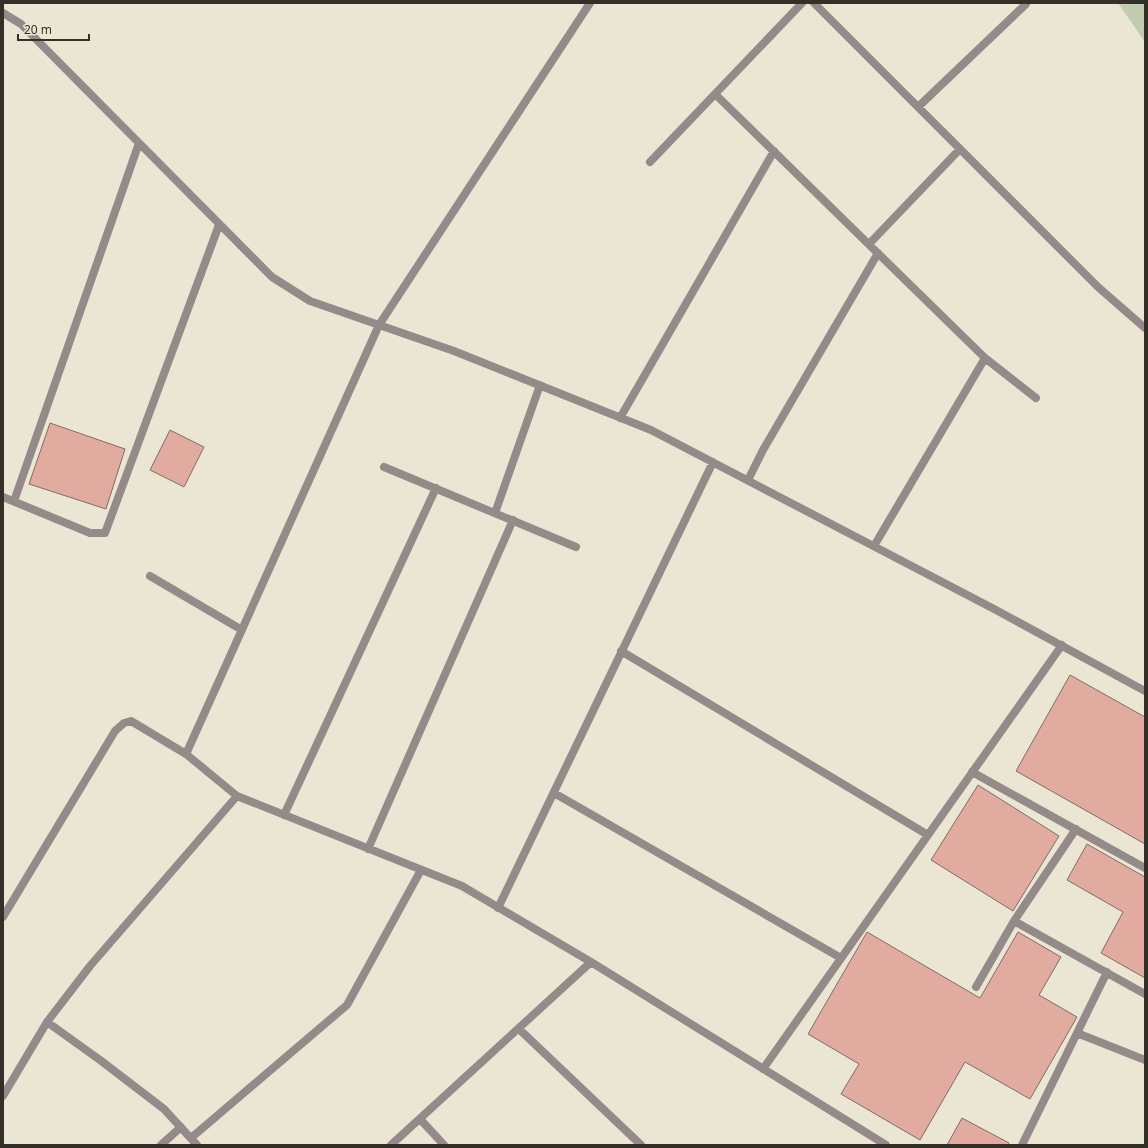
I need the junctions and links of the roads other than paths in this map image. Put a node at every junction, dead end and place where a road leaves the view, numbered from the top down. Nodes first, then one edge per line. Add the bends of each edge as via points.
1 (590, 3) edge
2 (802, 3) edge
3 (814, 3) edge
4 (1026, 4) edge
5 (3, 13) edge
6 (715, 94) junction
7 (918, 107) junction
8 (139, 143) junction
9 (960, 149) junction
10 (774, 151) junction
11 (650, 162) dead end
12 (219, 224) junction
13 (869, 244) junction
14 (878, 253) junction
15 (379, 325) junction
16 (1145, 328) edge
17 (986, 358) junction
18 (540, 385) junction
19 (1036, 398) dead end
20 (620, 418) junction
21 (713, 462) junction
22 (384, 466) dead end
23 (748, 480) junction
24 (436, 488) junction
25 (3, 497) edge
26 (14, 501) junction
27 (495, 513) junction
28 (513, 520) junction
29 (874, 546) junction
30 (576, 547) dead end
31 (150, 576) dead end
32 (242, 630) junction
33 (1062, 645) junction
34 (622, 651) junction
35 (1145, 691) edge
36 (186, 754) junction
37 (972, 772) junction
38 (554, 793) junction
39 (237, 796) junction
40 (284, 815) junction
41 (1076, 830) junction
42 (928, 835) junction
43 (368, 849) junction
44 (1145, 868) edge
45 (421, 870) junction
46 (498, 908) junction
47 (3, 917) edge
48 (1014, 921) junction
49 (841, 958) junction
50 (591, 962) junction
51 (1107, 972) junction
52 (976, 987) dead end
53 (1145, 994) edge
54 (47, 1022) junction
55 (519, 1029) junction
56 (1077, 1033) junction
57 (1145, 1060) edge
58 (763, 1069) junction
59 (3, 1096) edge
60 (420, 1119) junction
61 (181, 1127) junction
62 (191, 1138) junction
63 (161, 1145) edge
64 (197, 1145) edge
65 (391, 1145) edge
66 (444, 1145) edge
67 (642, 1145) edge
68 (886, 1145) edge
69 (1022, 1145) edge

1 - 15 street
2 - 6 street
3 - 7 street
4 - 7 street
5 - 8 street via 21,24
6 - 10 street
6 - 11 street
7 - 9 street
8 - 12 street
8 - 26 street
9 - 13 street
9 - 16 street via 1098,286
10 - 13 street
10 - 20 street
12 - 15 street via 272,277 310,301
12 - 26 street via 105,533 90,533
13 - 14 street
14 - 17 street
14 - 23 street
15 - 18 street
15 - 32 street
17 - 19 street
17 - 29 street
18 - 20 street
18 - 27 street
20 - 21 street via 651,430
21 - 23 street
21 - 34 street
22 - 24 street
23 - 29 street
24 - 27 street
24 - 40 street
25 - 26 street
27 - 28 street
28 - 30 street
28 - 43 street
29 - 33 street
31 - 32 street
32 - 36 street
33 - 35 street
33 - 37 street
34 - 38 street
34 - 42 street
36 - 39 street
36 - 47 street via 131,721 124,723 115,731
37 - 41 street
37 - 42 street
38 - 46 street
38 - 49 street
39 - 40 street
39 - 54 street via 90,966
40 - 43 street
41 - 44 street
41 - 48 street
42 - 49 street
43 - 45 street
45 - 46 street via 462,886
45 - 62 street via 348,1005
46 - 50 street
48 - 51 street
48 - 52 street
49 - 58 street
50 - 55 street
50 - 58 street
51 - 53 street
51 - 56 street
54 - 59 street
54 - 61 street via 164,1109
55 - 60 street
55 - 67 street
56 - 57 street
56 - 69 street
58 - 68 street
60 - 65 street
60 - 66 street
61 - 62 street
61 - 63 street
62 - 64 street

